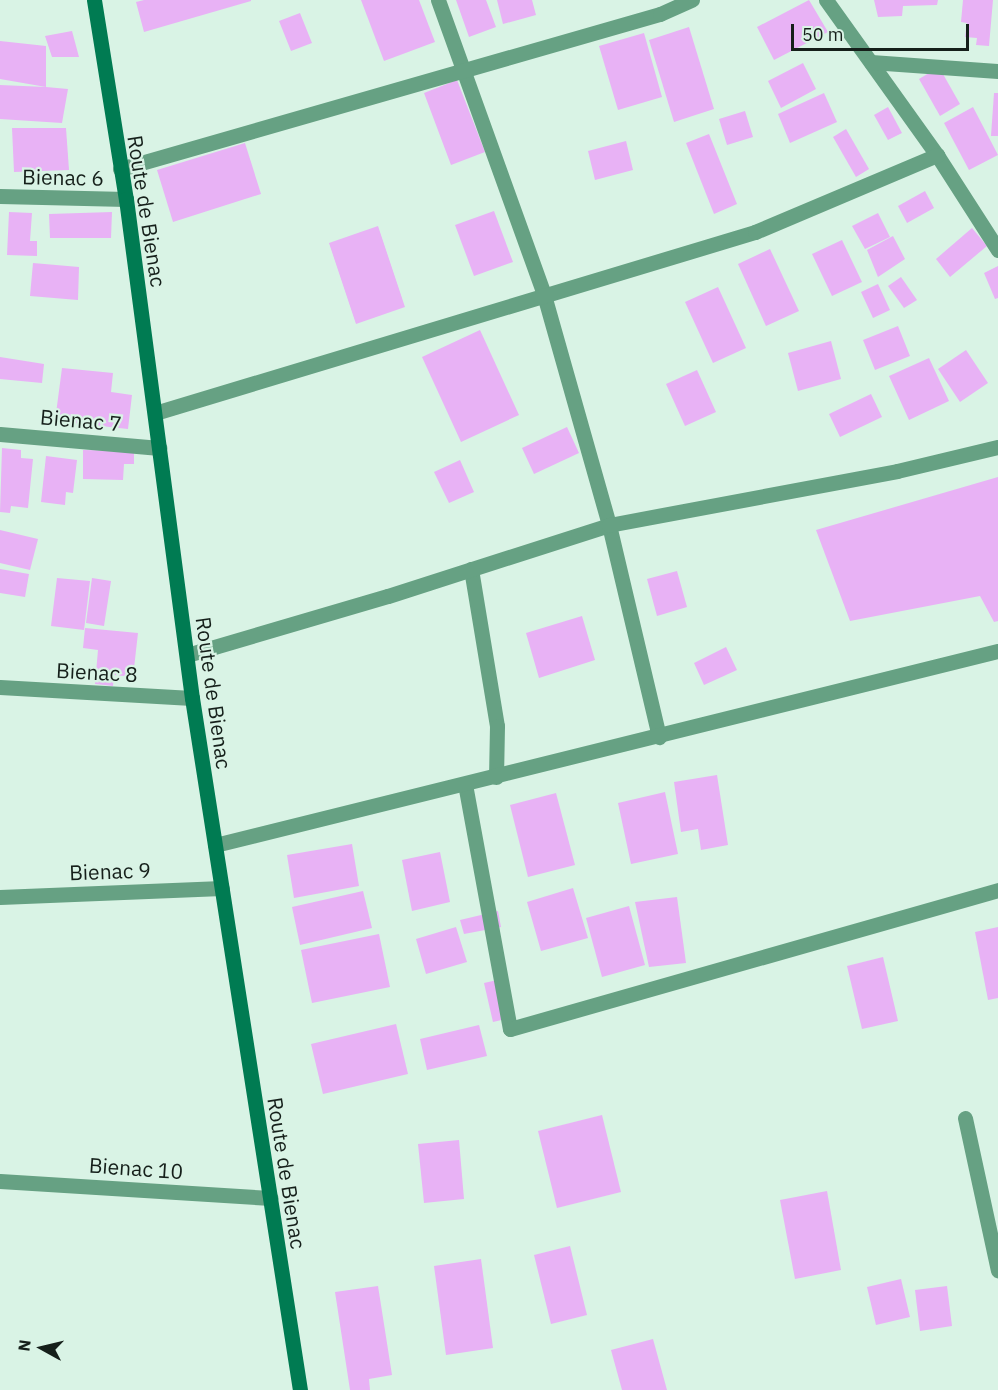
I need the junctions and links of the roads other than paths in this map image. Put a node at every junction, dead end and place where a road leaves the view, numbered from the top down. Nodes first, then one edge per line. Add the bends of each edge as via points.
1 (94, 0) edge
2 (438, 0) edge
3 (692, 0) edge
4 (826, 0) edge
5 (871, 62) junction
6 (465, 67) junction
7 (998, 71) edge
8 (937, 155) junction
9 (120, 169) junction
10 (0, 196) edge
11 (126, 199) junction
12 (998, 250) edge
13 (544, 295) junction
14 (155, 413) junction
15 (0, 434) edge
16 (998, 447) edge
17 (159, 448) junction
18 (609, 525) junction
19 (471, 569) junction
20 (998, 651) edge
21 (186, 655) junction
22 (0, 687) edge
23 (192, 698) junction
24 (659, 737) junction
25 (496, 777) junction
26 (465, 784) junction
27 (215, 844) junction
28 (222, 888) junction
29 (998, 890) edge
30 (0, 897) edge
31 (965, 1118) dead end
32 (0, 1181) edge
33 (270, 1198) junction
34 (998, 1270) edge
35 (300, 1390) edge

1 - 9 main road, Route de Bienac
2 - 6 street
3 - 6 street via 660,14
4 - 5 street
5 - 7 street
5 - 8 street
6 - 9 street
6 - 13 street
8 - 12 street
8 - 13 street via 755,232
9 - 11 main road, Route de Bienac
10 - 11 street, Bienac 6
11 - 14 main road, Route de Bienac
13 - 14 street
13 - 18 street
14 - 17 main road, Route de Bienac
15 - 17 street, Bienac 7
16 - 18 street via 897,471
17 - 21 main road, Route de Bienac
18 - 19 street
18 - 24 street
19 - 21 street
19 - 25 street via 497,726
20 - 24 street
21 - 23 main road, Route de Bienac
22 - 23 street, Bienac 8
23 - 27 main road, Route de Bienac
24 - 25 street
25 - 26 street
26 - 27 street
26 - 29 street via 510,1029
27 - 28 main road, Route de Bienac
28 - 30 street, Bienac 9
28 - 33 main road, Route de Bienac
31 - 34 street
32 - 33 street, Bienac 10
33 - 35 main road, Route de Bienac

